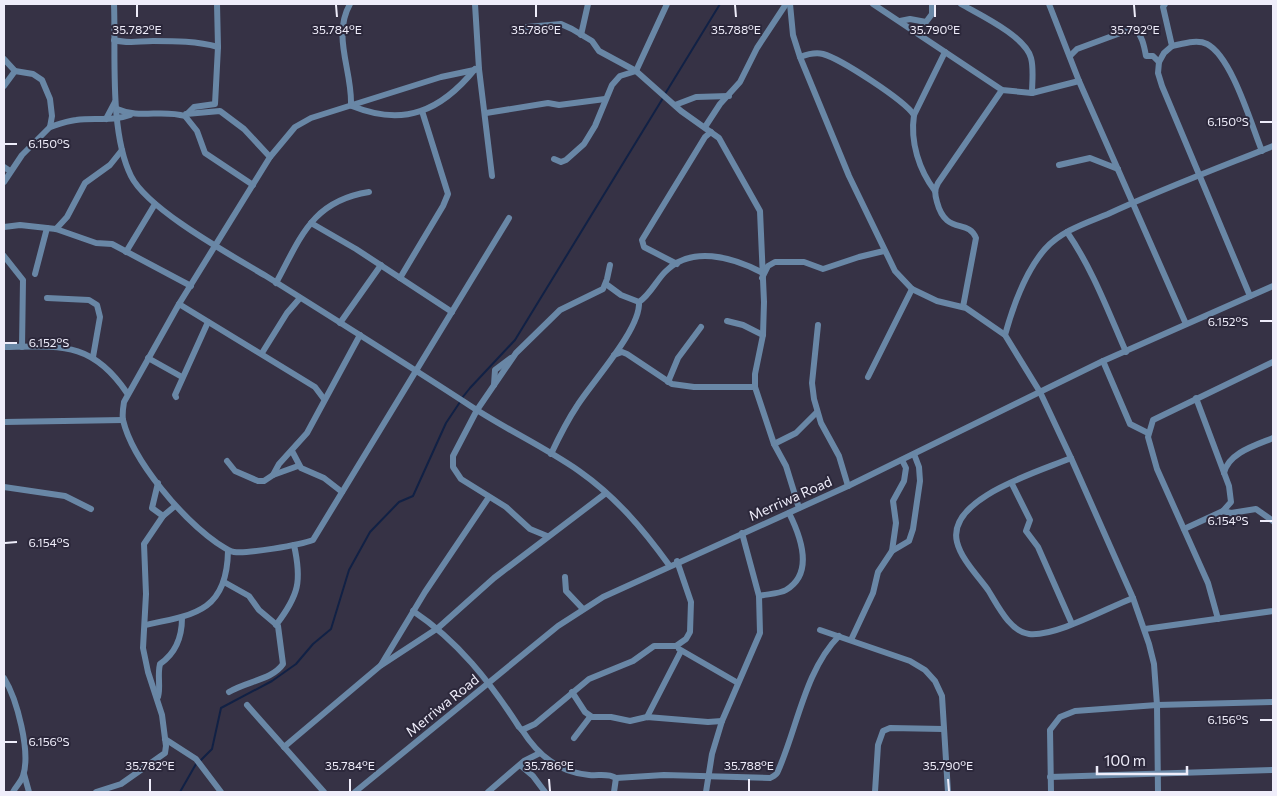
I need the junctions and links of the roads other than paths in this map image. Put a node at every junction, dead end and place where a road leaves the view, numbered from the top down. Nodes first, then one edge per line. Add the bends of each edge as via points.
1 (114, 4) edge
2 (216, 4) edge
3 (350, 4) edge
4 (475, 4) edge
5 (588, 4) edge
6 (667, 4) edge
7 (788, 4) edge
8 (873, 4) edge
9 (932, 4) edge
10 (961, 4) edge
11 (1049, 4) edge
12 (1164, 4) edge
13 (900, 21) junction
14 (527, 27) dead end
15 (581, 35) junction
16 (114, 40) junction
17 (1172, 46) junction
18 (218, 47) junction
19 (945, 52) junction
20 (1070, 56) junction
21 (800, 57) junction
22 (4, 59) edge
23 (1160, 62) junction
24 (477, 69) junction
25 (15, 71) junction
26 (636, 71) junction
27 (1079, 81) junction
28 (4, 86) edge
29 (1002, 90) junction
30 (1032, 93) junction
31 (729, 96) junction
32 (605, 99) junction
33 (116, 101) junction
34 (352, 105) junction
35 (675, 105) junction
36 (117, 109) junction
37 (422, 111) junction
38 (486, 113) junction
39 (130, 114) junction
40 (185, 115) junction
41 (914, 115) junction
42 (106, 118) junction
43 (118, 120) junction
44 (50, 128) junction
45 (708, 129) junction
46 (1273, 146) edge
47 (122, 150) junction
48 (1262, 151) junction
49 (270, 157) junction
50 (554, 159) dead end
51 (1059, 165) dead end
52 (4, 167) edge
53 (1118, 169) junction
54 (10, 171) junction
55 (492, 176) dead end
56 (1198, 176) junction
57 (4, 182) edge
58 (253, 185) junction
59 (369, 192) dead end
60 (935, 192) junction
61 (1133, 202) junction
62 (155, 204) junction
63 (508, 218) dead end
64 (311, 223) junction
65 (4, 227) edge
66 (47, 228) junction
67 (56, 229) junction
68 (1067, 232) junction
69 (216, 246) junction
70 (126, 252) junction
71 (884, 252) junction
72 (4, 256) edge
73 (677, 264) junction
74 (381, 265) junction
75 (610, 265) dead end
76 (35, 274) dead end
77 (761, 275) junction
78 (400, 278) junction
79 (276, 283) junction
80 (606, 284) junction
81 (190, 286) junction
82 (1273, 286) edge
83 (912, 288) junction
84 (1250, 296) junction
85 (47, 298) dead end
86 (300, 298) junction
87 (639, 302) junction
88 (180, 304) junction
89 (963, 307) junction
90 (452, 312) junction
91 (727, 321) dead end
92 (208, 322) junction
93 (340, 323) junction
94 (1186, 324) junction
95 (818, 325) dead end
96 (701, 327) dead end
97 (360, 335) junction
98 (763, 335) junction
99 (1005, 335) junction
100 (4, 347) edge
101 (22, 347) junction
102 (1126, 352) junction
103 (262, 353) junction
104 (613, 355) junction
105 (93, 357) junction
106 (148, 358) junction
107 (1103, 361) junction
108 (1273, 362) edge
109 (415, 371) junction
110 (182, 377) junction
111 (868, 377) dead end
112 (668, 382) junction
113 (315, 387) junction
114 (755, 387) junction
115 (330, 388) junction
116 (1040, 392) junction
117 (127, 393) junction
118 (176, 397) dead end
119 (1196, 398) junction
120 (324, 399) junction
121 (477, 410) junction
122 (817, 412) junction
123 (123, 420) junction
124 (4, 422) edge
125 (1148, 433) junction
126 (1273, 438) edge
127 (774, 444) junction
128 (292, 451) junction
129 (552, 454) junction
130 (914, 454) junction
131 (1071, 458) junction
132 (902, 460) junction
133 (227, 461) dead end
134 (298, 466) junction
135 (1224, 473) junction
136 (273, 475) junction
137 (158, 484) junction
138 (1012, 484) junction
139 (848, 486) junction
140 (4, 488) edge
141 (342, 492) junction
142 (606, 493) junction
143 (489, 497) junction
144 (175, 506) junction
145 (799, 508) junction
146 (91, 509) dead end
147 (1223, 511) junction
148 (789, 513) junction
149 (163, 516) junction
150 (1273, 521) edge
151 (1184, 529) junction
152 (742, 534) junction
153 (547, 536) junction
154 (294, 545) junction
155 (228, 550) junction
156 (892, 551) junction
157 (677, 561) junction
158 (669, 566) junction
159 (565, 577) dead end
160 (224, 582) junction
161 (759, 596) junction
162 (1132, 598) junction
163 (583, 609) junction
164 (413, 611) junction
165 (1273, 612) edge
166 (182, 618) junction
167 (1218, 619) junction
168 (1072, 624) junction
169 (145, 625) junction
170 (276, 625) junction
171 (438, 628) junction
172 (1145, 629) junction
173 (820, 630) dead end
174 (839, 636) junction
175 (851, 640) junction
176 (679, 649) junction
177 (380, 666) junction
178 (4, 678) edge
179 (738, 683) junction
180 (488, 684) junction
181 (229, 692) dead end
182 (572, 692) junction
183 (158, 698) junction
184 (1273, 702) edge
185 (247, 705) dead end
186 (1157, 705) junction
187 (590, 716) junction
188 (647, 718) junction
189 (722, 720) junction
190 (943, 729) junction
191 (522, 730) junction
192 (574, 738) dead end
193 (165, 739) junction
194 (284, 747) junction
195 (540, 753) junction
196 (520, 764) junction
197 (1273, 770) edge
198 (24, 774) junction
199 (1157, 774) junction
200 (708, 777) junction
201 (1050, 777) junction
202 (616, 778) junction
203 (121, 784) junction
204 (13, 792) edge
205 (29, 792) edge
206 (96, 792) edge
207 (121, 792) edge
208 (220, 792) edge
209 (324, 792) edge
210 (355, 792) edge
211 (488, 792) edge
212 (545, 792) edge
213 (614, 792) edge
214 (706, 792) edge
215 (875, 792) edge
216 (948, 792) edge
217 (1051, 792) edge
218 (1158, 792) edge

1 - 16 street
2 - 18 street
3 - 34 street via 341,27
4 - 24 street
5 - 15 street
6 - 26 street
7 - 21 street
7 - 31 street
8 - 13 street
9 - 13 street via 932,14 926,22
10 - 30 street via 1015,37 1027,49 1032,63
11 - 20 street
12 - 17 street
13 - 19 street
14 - 15 street via 561,24
15 - 26 street via 599,51
16 - 18 street via 128,43 192,42
16 - 33 street
17 - 23 street
17 - 48 street via 1206,43 1221,55
18 - 40 street via 215,104 194,107
19 - 29 street
19 - 41 street
20 - 23 street via 1077,49 1134,28 1146,56 1153,56
20 - 27 street
21 - 41 street via 816,53 832,57 900,101
21 - 71 street
22 - 25 street
23 - 56 street via 1158,73 1162,86
24 - 34 street
24 - 37 street via 437,105
24 - 38 street
25 - 28 street
25 - 44 street via 33,74 42,80 50,99
26 - 32 street via 620,76
26 - 35 street
27 - 30 street
27 - 53 street
29 - 30 street
29 - 60 street
31 - 35 street via 696,97
31 - 45 street via 720,104
32 - 38 street via 548,103
32 - 50 street via 584,144 566,160
33 - 36 street
33 - 42 street
34 - 37 street via 377,115
34 - 49 street via 302,123
35 - 45 street
36 - 39 street
36 - 43 street
37 - 78 street via 448,194
38 - 55 street
39 - 40 street
39 - 43 street
40 - 49 street via 220,111 244,129
40 - 58 street via 197,131 205,153
41 - 60 street via 912,135 915,149
42 - 43 street
42 - 44 street via 75,120
43 - 47 street
44 - 54 street
45 - 73 street via 642,240 644,247
45 - 77 street via 724,147 760,211
46 - 48 street
47 - 62 street via 131,175
47 - 67 street via 110,165 85,184 67,217
48 - 56 street
49 - 58 street
51 - 53 street via 1090,158
52 - 54 street
53 - 61 street
54 - 57 street
56 - 61 street
56 - 84 street
58 - 69 street
59 - 64 street via 329,205
60 - 89 street via 945,220 972,230 976,238
61 - 68 street
61 - 94 street
62 - 69 street
62 - 70 street
63 - 90 street
64 - 74 street
64 - 79 street
65 - 66 street
66 - 67 street
66 - 76 street
67 - 70 street via 96,243 112,244
68 - 99 street via 1046,249 1031,272 1015,304
68 - 102 street via 1080,250
69 - 79 street
69 - 81 street
70 - 81 street
71 - 77 street via 823,269 804,262 775,262
71 - 83 street via 900,279
72 - 101 street via 23,280
73 - 77 street via 693,257 717,256 734,259
73 - 87 street
74 - 78 street
74 - 93 street
75 - 80 street
77 - 98 street
78 - 90 street
79 - 86 street
80 - 87 street
80 - 121 street via 590,297 560,310 512,358 495,370 494,385
81 - 88 street
82 - 84 street, Merriwa Road
83 - 89 street via 937,301
83 - 111 street
84 - 94 street, Merriwa Road
85 - 105 street via 89,300 97,305 100,317
86 - 93 street
86 - 103 street
87 - 104 street via 638,316
88 - 92 street
88 - 106 street
89 - 99 street
90 - 109 street
91 - 98 street
92 - 103 street
92 - 110 street
93 - 97 street
94 - 102 street, Merriwa Road
95 - 122 street via 812,383
96 - 112 street via 678,358
97 - 109 street
97 - 115 street
98 - 114 street
99 - 116 street
100 - 101 street
101 - 105 street via 76,350
102 - 107 street, Merriwa Road
103 - 113 street
104 - 112 street via 627,354
104 - 129 street via 578,404
105 - 117 street via 117,377
106 - 110 street
106 - 117 street
107 - 116 street, Merriwa Road
107 - 125 street via 1130,424
108 - 119 street
109 - 121 street
109 - 141 street
110 - 118 street
112 - 114 street via 683,386
113 - 115 street
113 - 120 street
114 - 127 street
115 - 120 street
116 - 130 street, Merriwa Road
116 - 131 street
117 - 123 street via 122,409
119 - 125 street via 1153,420
119 - 135 street
120 - 128 street
121 - 129 street
121 - 143 street via 452,464 461,480
122 - 127 street via 796,433
122 - 139 street via 839,456
123 - 124 street
123 - 137 street
125 - 151 street via 1157,469
126 - 135 street via 1238,455 1228,463
127 - 145 street via 786,466
128 - 134 street
128 - 136 street
129 - 142 street
130 - 132 street, Merriwa Road
130 - 156 street via 920,474 913,529 909,541
131 - 138 street
131 - 162 street
132 - 139 street, Merriwa Road
132 - 156 street via 906,468 904,481 893,500 896,522
133 - 136 street via 235,471 258,480 264,481
134 - 136 street
134 - 141 street via 324,478
135 - 147 street via 1231,498
137 - 144 street
137 - 149 street via 152,508
138 - 168 street via 1030,520 1026,531 1038,547
138 - 168 street via 986,494 968,509 958,526 958,544 1012,624 1020,630 1028,634
139 - 145 street, Merriwa Road
140 - 146 street via 65,496
141 - 154 street via 315,538
142 - 153 street
142 - 158 street via 640,526
143 - 153 street via 506,507 530,529
143 - 164 street
144 - 149 street
144 - 155 street via 197,528
145 - 148 street, Merriwa Road
147 - 150 street via 1233,513 1256,509
147 - 151 street
148 - 152 street, Merriwa Road
148 - 161 street via 798,530 803,551 802,568 785,591
149 - 169 street via 144,543
151 - 167 street via 1208,583
152 - 157 street, Merriwa Road
152 - 161 street
153 - 171 street
154 - 155 street via 239,552
154 - 170 street via 300,578 291,602
155 - 160 street
156 - 175 street via 878,572 873,593
157 - 158 street, Merriwa Road
157 - 176 street via 690,597 691,619 688,637
158 - 163 street, Merriwa Road
159 - 163 street via 566,591
160 - 166 street via 215,600
160 - 170 street via 249,596
161 - 179 street via 760,633
162 - 168 street
162 - 172 street
163 - 180 street, Merriwa Road
164 - 171 street
164 - 177 street
165 - 167 street
166 - 169 street
166 - 183 street via 180,639 170,658 160,664
167 - 172 street
169 - 183 street via 143,648
170 - 181 street via 283,664 268,677 246,682
171 - 177 street
171 - 180 street
172 - 186 street via 1154,664
173 - 174 street
174 - 175 street
174 - 200 street via 814,675 775,775 770,778
175 - 190 street via 910,661 925,670 942,696
176 - 179 street
176 - 182 street via 653,646 627,664 591,677
176 - 188 street
177 - 194 street
178 - 198 street via 20,717
179 - 189 street
180 - 191 street
180 - 210 street, Merriwa Road
182 - 187 street
182 - 191 street via 535,724
183 - 193 street
184 - 186 street
185 - 194 street
186 - 199 street
186 - 201 street via 1075,711 1060,717 1050,730
187 - 188 street via 630,721
187 - 192 street
188 - 189 street
189 - 200 street
190 - 215 street via 890,728 882,731
190 - 216 street
191 - 195 street
193 - 203 street via 164,753 160,758
193 - 208 street via 204,766
194 - 209 street
195 - 196 street
195 - 202 street via 567,771
196 - 211 street
196 - 212 street
197 - 199 street
198 - 204 street
198 - 205 street
199 - 201 street
199 - 218 street
200 - 202 street
200 - 214 street
201 - 217 street
202 - 213 street
203 - 206 street
203 - 207 street

